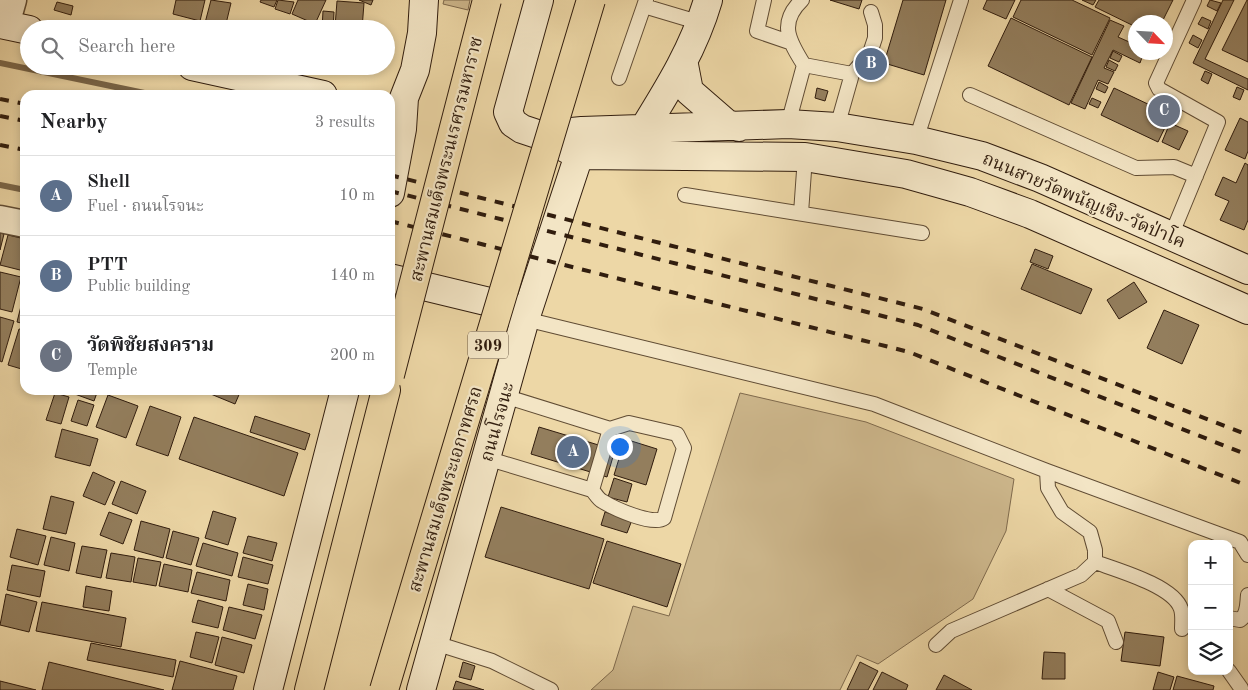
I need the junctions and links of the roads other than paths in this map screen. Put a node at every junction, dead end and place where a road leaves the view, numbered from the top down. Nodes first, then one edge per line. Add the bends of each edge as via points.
1 (424, 0) edge
2 (487, 0) edge
3 (539, 0) edge
4 (591, 0) edge
5 (764, 0) edge
6 (802, 0) edge
7 (961, 0) edge
8 (1194, 0) edge
9 (645, 3) edge
10 (705, 12) edge
11 (871, 12) dead end
12 (789, 42) junction
13 (684, 65) junction
14 (804, 65) junction
15 (852, 74) junction
16 (233, 75) edge
17 (619, 78) dead end
18 (300, 90) edge
19 (970, 95) dead end
20 (397, 97) edge
21 (788, 124) junction
22 (396, 126) edge
23 (837, 126) junction
24 (739, 127) junction
25 (643, 130) junction
26 (540, 135) junction
27 (916, 140) junction
28 (579, 155) junction
29 (805, 157) junction
30 (1196, 176) junction
31 (685, 195) dead end
32 (801, 213) junction
33 (0, 219) edge
34 (20, 223) edge
35 (922, 233) dead end
36 (1171, 236) junction
37 (1158, 270) junction
38 (1248, 270) edge
39 (395, 279) edge
40 (1248, 310) edge
41 (525, 319) junction
42 (395, 356) edge
43 (345, 395) edge
44 (385, 395) edge
45 (504, 396) junction
46 (610, 428) junction
47 (486, 458) junction
48 (1047, 471) junction
49 (592, 490) junction
50 (1248, 554) edge
51 (1095, 562) junction
52 (1048, 589) junction
53 (1248, 595) edge
54 (1233, 619) edge
55 (1182, 629) dead end
56 (1116, 642) dead end
57 (435, 643) junction
58 (936, 645) dead end
59 (1232, 675) edge
60 (1241, 688) dead end
61 (268, 690) edge
62 (309, 690) edge
63 (384, 690) edge
64 (422, 690) edge
65 (551, 690) edge

1 - 20 main road via 415,70
2 - 42 main road, สะพานสมเด็จพระนเรศวรมหาราช, bridge
3 - 26 main road, ถนนสายวัดพนัญเชิง-วัดป่าโค via 508,112 513,123
4 - 63 main road, สะพานสมเด็จพระเอกาทศรถ / 309, bridge
5 - 12 lane via 757,31
6 - 12 lane via 792,13 788,26
7 - 27 lane
8 - 30 lane via 1156,83 1159,90 1218,122
9 - 10 lane
9 - 17 lane
10 - 13 main road
11 - 15 lane via 875,38 870,53
12 - 14 lane
13 - 24 main road via 689,91 727,124
13 - 25 main road
14 - 15 lane
14 - 21 lane
15 - 23 lane
16 - 18 main road
19 - 30 lane via 1136,168 1174,167
20 - 22 main road
21 - 23 main road, ถนนสายวัดพนัญเชิง-วัดป่าโค
21 - 24 main road, ถนนสายวัดพนัญเชิง-วัดป่าโค
23 - 27 main road, ถนนสายวัดพนัญเชิง-วัดป่าโค
24 - 25 main road, ถนนสายวัดพนัญเชิง-วัดป่าโค
25 - 26 main road, ถนนสายวัดพนัญเชิง-วัดป่าโค
26 - 28 main road, ถนนสายวัดพนัญเชิง-วัดป่าโค
27 - 36 main road, ถนนสายวัดพนัญเชิง-วัดป่าโค via 982,156
28 - 29 main road, ถนนสายวัดพนัญเชิง-วัดป่าโค
28 - 41 main road, ถนนโรจนะ
29 - 32 lane
29 - 37 main road, ถนนสายวัดพนัญเชิง-วัดป่าโค via 906,174 970,192 1030,214
30 - 36 lane
31 - 32 lane
32 - 35 lane
33 - 34 street
36 - 37 main road
36 - 38 main road, ถนนสายวัดพนัญเชิง-วัดป่าโค
37 - 40 main road, ถนนสายวัดพนัญเชิง-วัดป่าโค
39 - 41 main road via 510,307
41 - 45 main road, ถนนโรจนะ
41 - 48 lane via 874,404
43 - 61 main road
44 - 62 main road
45 - 46 lane
45 - 47 main road, ถนนโรจนะ
46 - 49 lane
46 - 49 lane via 629,424 677,434 682,440 684,448 664,518 659,522 648,521 601,501
47 - 49 lane
47 - 57 main road, ถนนโรจนะ
48 - 50 lane via 1240,542
48 - 51 lane via 1048,488 1062,512 1090,532
51 - 52 lane via 1081,575
51 - 55 lane via 1144,580 1173,597 1182,610
52 - 56 lane via 1108,621
52 - 58 lane via 951,631
53 - 54 lane via 1244,618
57 - 64 main road, ถนนโรจนะ
57 - 65 lane via 492,661
59 - 60 lane

